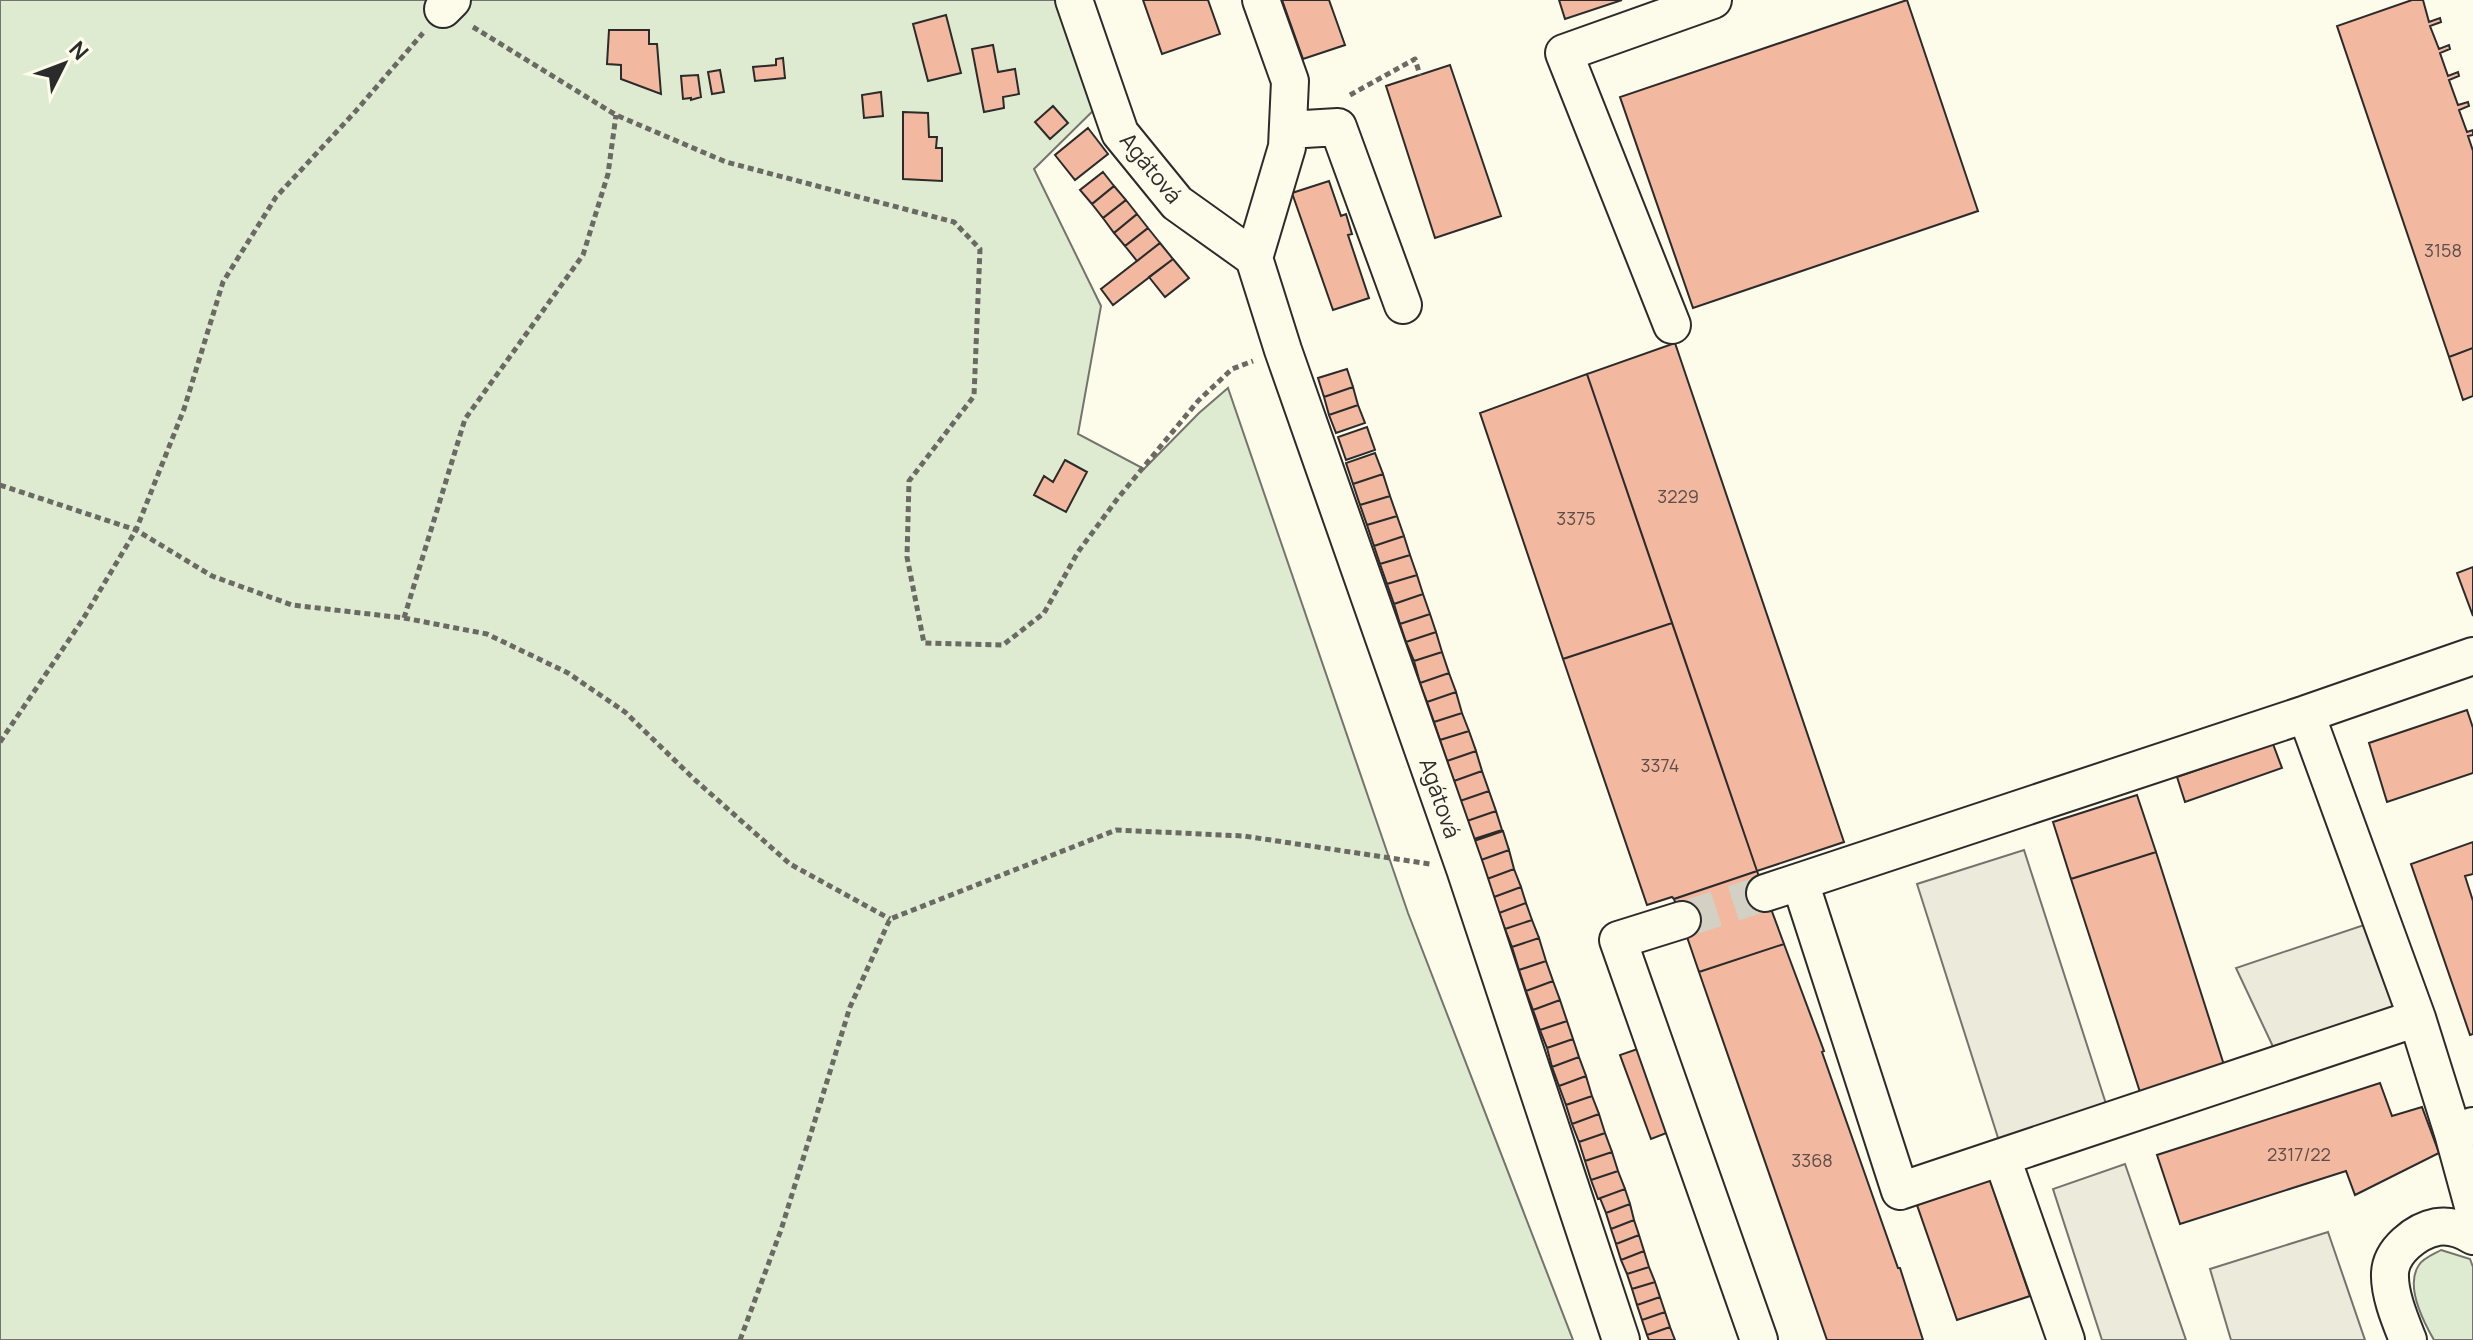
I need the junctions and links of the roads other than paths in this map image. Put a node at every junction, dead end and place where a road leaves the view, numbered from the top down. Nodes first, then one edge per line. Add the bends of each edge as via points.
1 (1074, 0) edge
2 (1261, 0) edge
3 (1713, 0) edge
4 (1288, 130) junction
5 (1254, 258) junction
6 (1403, 305) dead end
7 (1672, 325) dead end
8 (2472, 658) edge
9 (2306, 714) junction
10 (1800, 882) junction
11 (1765, 893) tunnel mouth
12 (1682, 920) tunnel mouth
13 (2417, 1018) junction
14 (2463, 1129) edge
15 (2002, 1158) junction
16 (2473, 1206) edge
17 (2473, 1236) edge
18 (1621, 1340) edge
19 (1759, 1340) edge
20 (2066, 1340) edge
21 (2408, 1340) edge

1 - 5 street, Agátová via 1120,133 1177,203
2 - 4 street via 1290,81
3 - 7 street via 1564,53
4 - 5 street
4 - 6 street via 1338,127
5 - 18 street, Agátová
8 - 9 street
9 - 10 street
9 - 13 street
10 - 11 street
10 - 15 street via 1900,1191
12 - 19 street via 1618,940
13 - 14 street
13 - 15 street
14 - 16 street
15 - 20 street
17 - 21 street via 2461,1228 2438,1227 2399,1249 2389,1270

